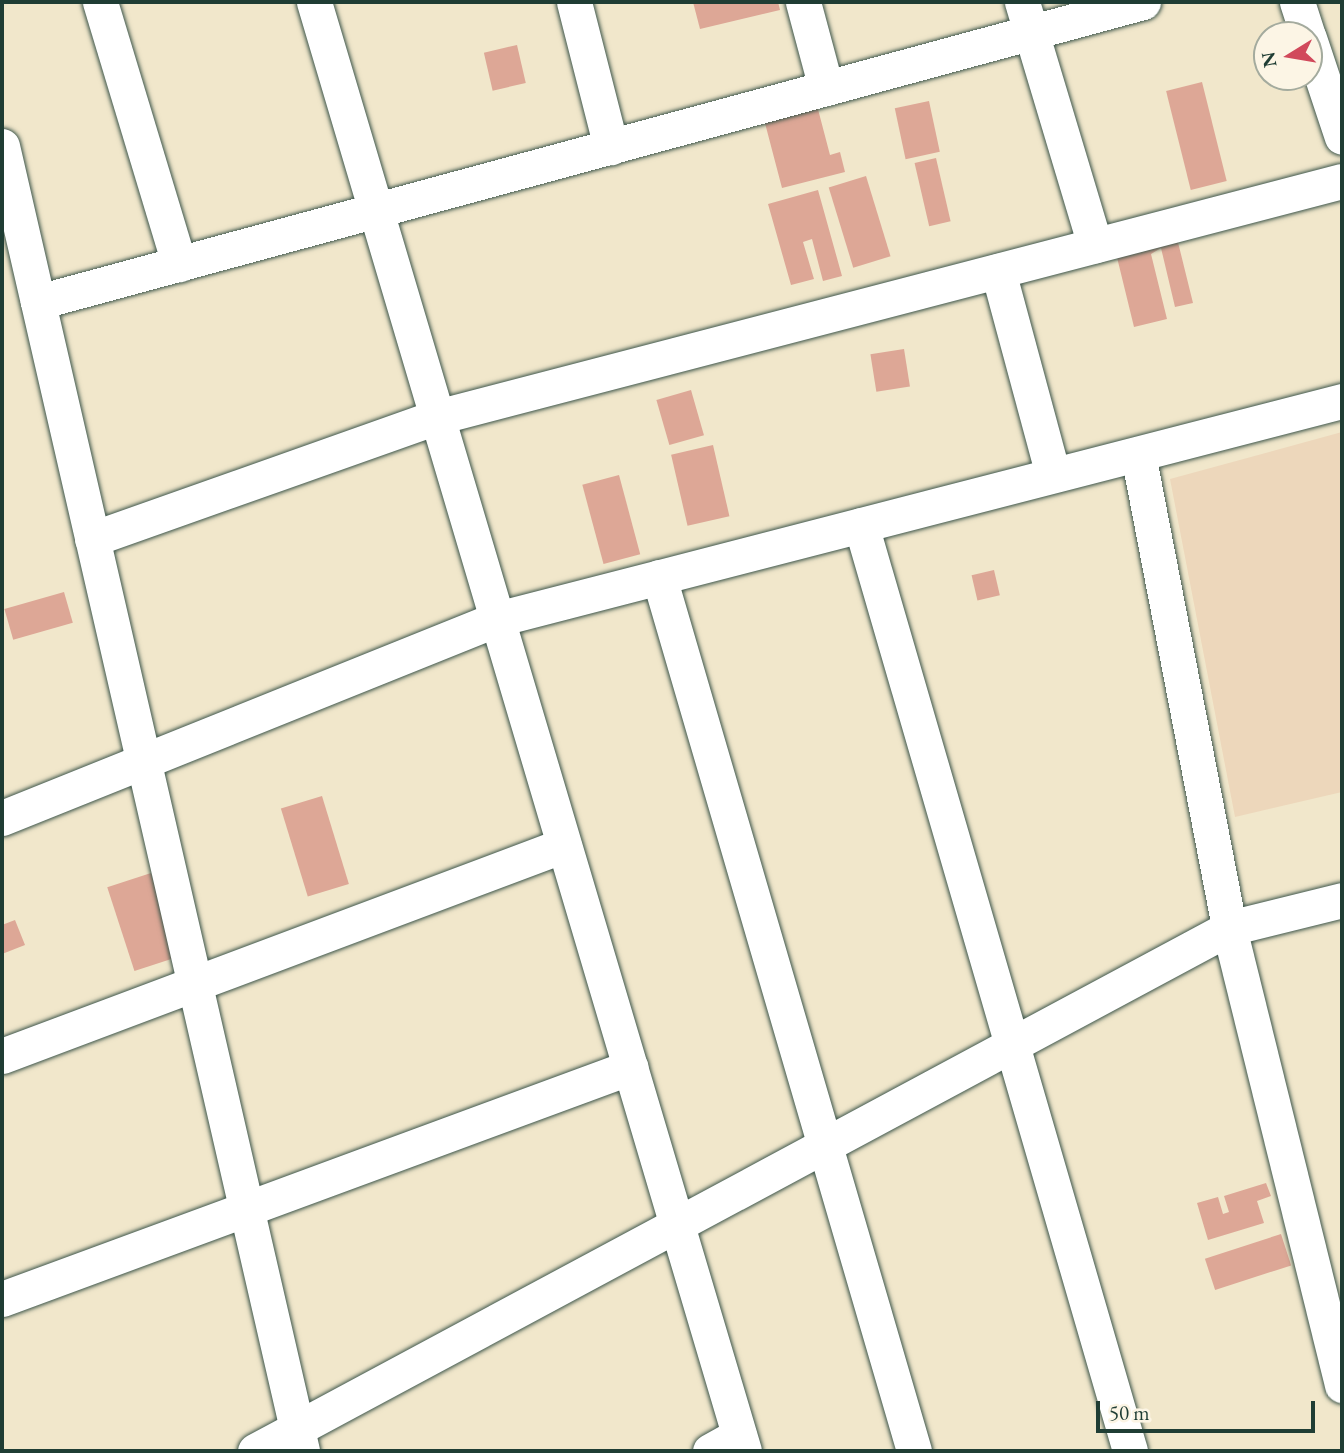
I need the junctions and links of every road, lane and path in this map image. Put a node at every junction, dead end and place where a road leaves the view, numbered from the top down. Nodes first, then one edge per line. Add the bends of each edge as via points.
1 (100, 2) edge
2 (314, 2) edge
3 (574, 2) edge
4 (803, 2) edge
5 (1143, 2) edge
6 (1297, 2) edge
7 (1026, 17) edge
8 (1307, 21) edge
9 (1323, 62) edge
10 (826, 88) junction
11 (1342, 136) edge
12 (2, 146) edge
13 (611, 146) junction
14 (1342, 181) edge
15 (375, 210) junction
16 (1095, 246) junction
17 (179, 264) junction
18 (998, 271) junction
19 (38, 302) junction
20 (1342, 401) edge
21 (436, 417) junction
22 (1138, 454) junction
23 (1053, 475) junction
24 (861, 525) junction
25 (92, 539) junction
26 (659, 577) junction
27 (497, 619) junction
28 (141, 761) junction
29 (2, 818) edge
30 (564, 845) junction
31 (1342, 900) edge
32 (1229, 928) junction
33 (194, 984) junction
34 (1012, 1047) junction
35 (2, 1056) edge
36 (631, 1067) junction
37 (825, 1147) junction
38 (245, 1210) junction
39 (678, 1225) junction
40 (2, 1299) edge
41 (1342, 1385) edge
42 (299, 1441) edge
43 (731, 1446) edge
44 (255, 1451) edge
45 (914, 1451) edge
46 (1130, 1451) edge

1 - 17 street
2 - 15 street
3 - 13 street
4 - 10 street
5 - 7 street
6 - 8 street
7 - 10 street
7 - 16 street
9 - 11 street
10 - 13 street
12 - 19 street
13 - 15 street
14 - 16 street
15 - 17 street
15 - 21 street
16 - 18 street
17 - 19 street
18 - 21 street
18 - 23 street
19 - 25 street
20 - 22 street
21 - 25 street
21 - 27 street
22 - 23 street
22 - 32 street
23 - 24 street
24 - 26 street
24 - 34 street
25 - 28 street
26 - 27 street
26 - 37 street
27 - 28 street
27 - 30 street
28 - 29 street
28 - 33 street
30 - 33 street
30 - 36 street
31 - 32 street
32 - 34 street
32 - 41 street
33 - 35 street
33 - 38 street
34 - 37 street
34 - 46 street
36 - 38 street
36 - 39 street
37 - 39 street
37 - 45 street
38 - 40 street
38 - 42 street
39 - 42 street
39 - 43 street
42 - 44 street

